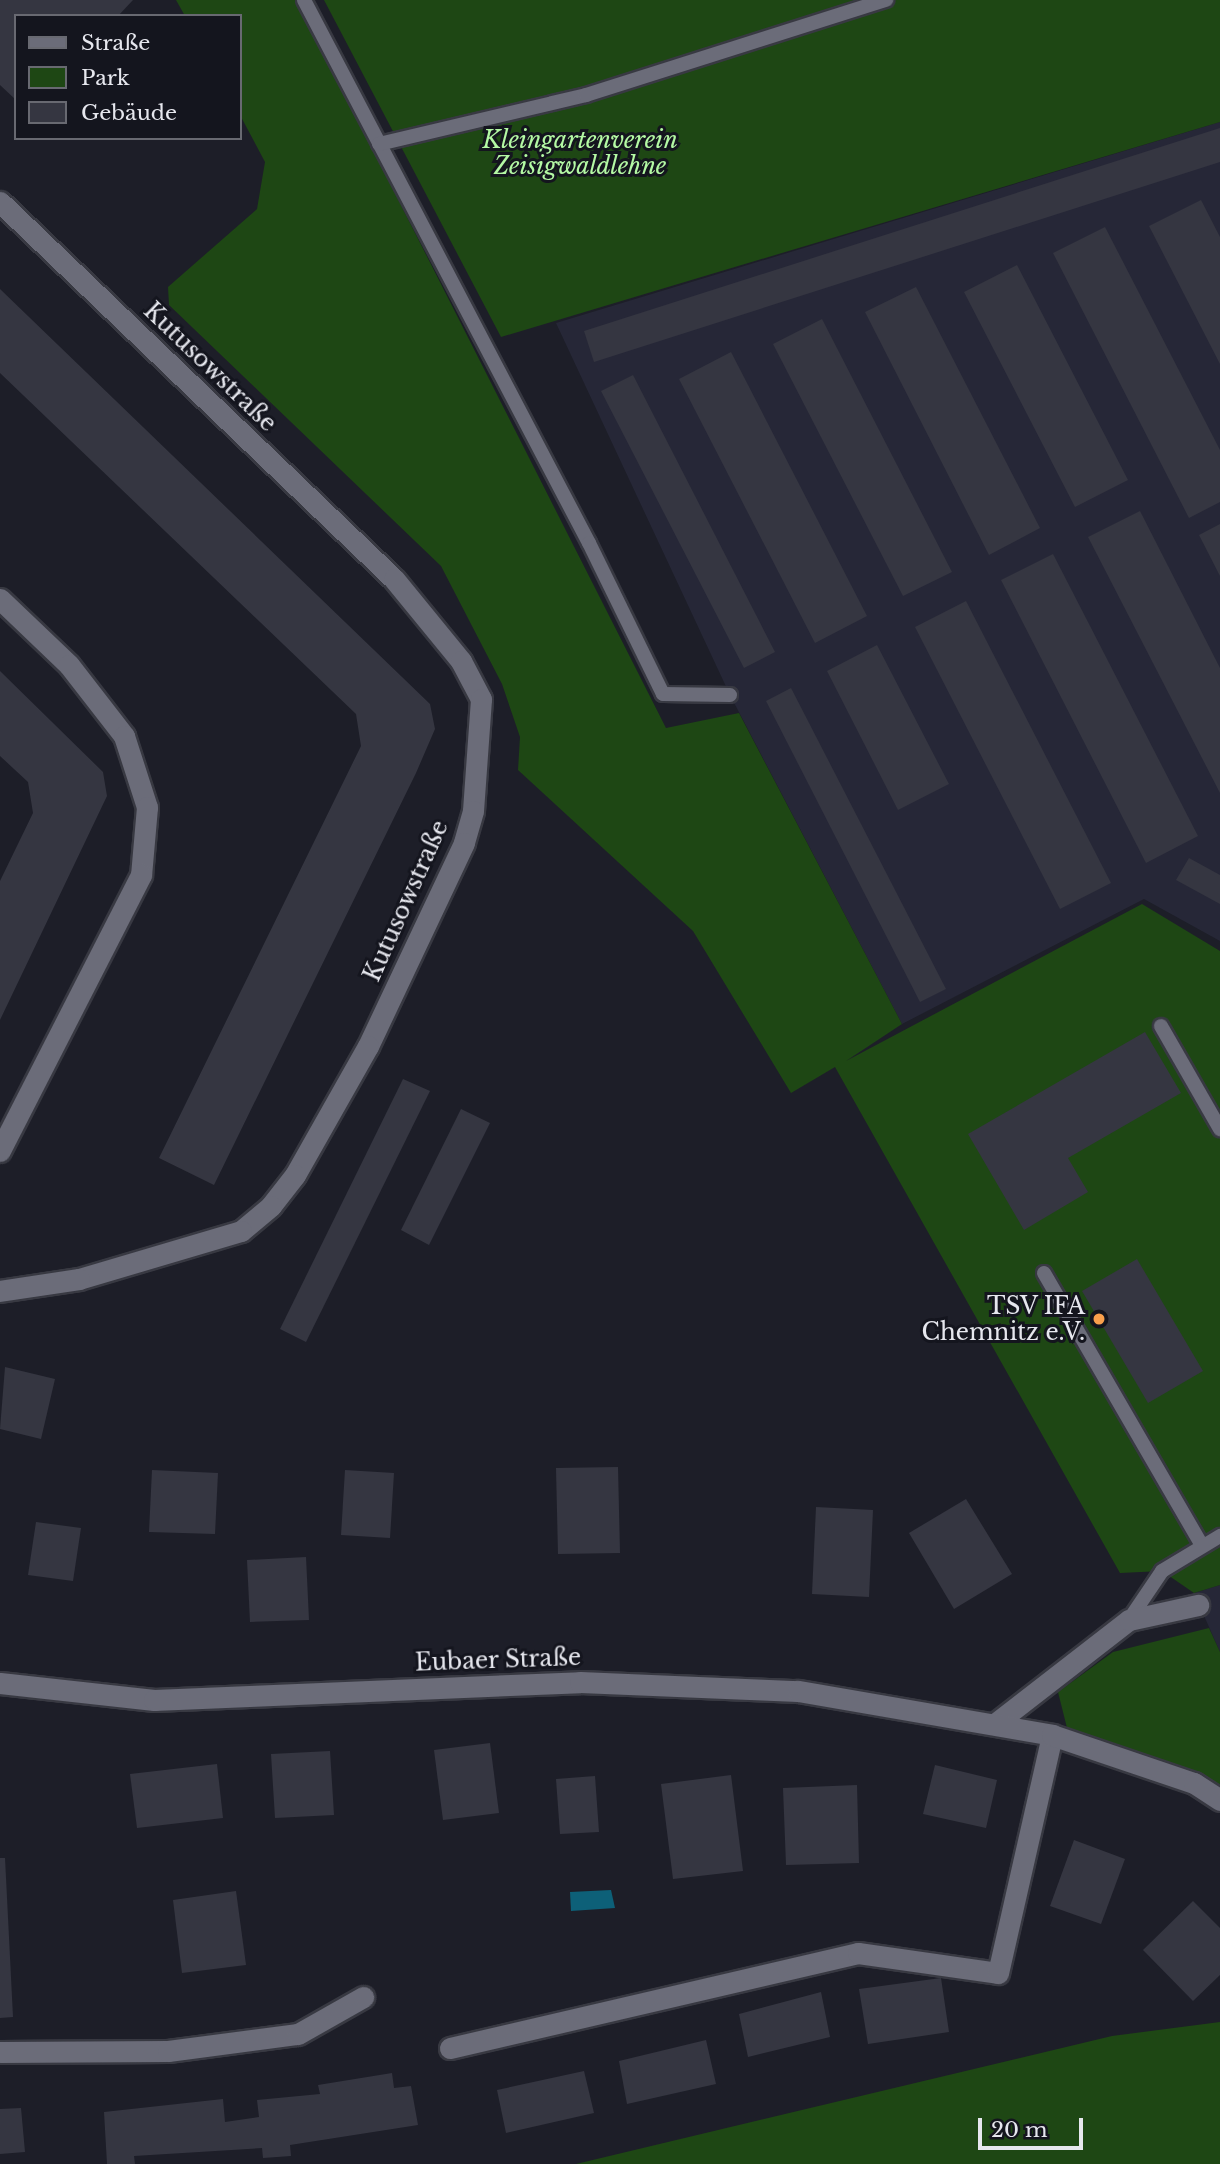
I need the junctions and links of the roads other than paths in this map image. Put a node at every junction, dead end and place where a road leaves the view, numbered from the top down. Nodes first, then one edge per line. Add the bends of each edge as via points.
1 (304, 0) edge
2 (886, 0) edge
3 (379, 144) junction
4 (0, 202) edge
5 (0, 599) edge
6 (730, 695) dead end
7 (1161, 1026) dead end
8 (1220, 1129) edge
9 (0, 1151) edge
10 (1044, 1273) dead end
11 (0, 1291) edge
12 (1220, 1536) edge
13 (1201, 1544) junction
14 (1198, 1605) dead end
15 (1129, 1620) junction
16 (0, 1683) edge
17 (996, 1723) junction
18 (1052, 1735) junction
19 (1220, 1800) edge
20 (363, 1997) dead end
21 (450, 2048) dead end
22 (0, 2052) edge

1 - 3 lane
2 - 3 lane via 586,95
3 - 6 lane via 663,694
4 - 11 street, Kutusowstraße via 394,579 461,661 481,699 473,811 464,843 368,1046 295,1175 271,1206 241,1231 79,1279
5 - 9 street via 69,666 124,736 147,807 141,875
7 - 8 lane
10 - 13 lane
12 - 13 lane
13 - 15 lane via 1162,1571
14 - 15 street
15 - 17 street
16 - 17 street, Eubaer Straße via 154,1700 621,1684 799,1691
17 - 18 street, Eubaer Straße
18 - 19 street, Eubaer Straße via 1194,1783
18 - 21 street via 998,1973 858,1953
20 - 22 street via 298,2034 168,2051

